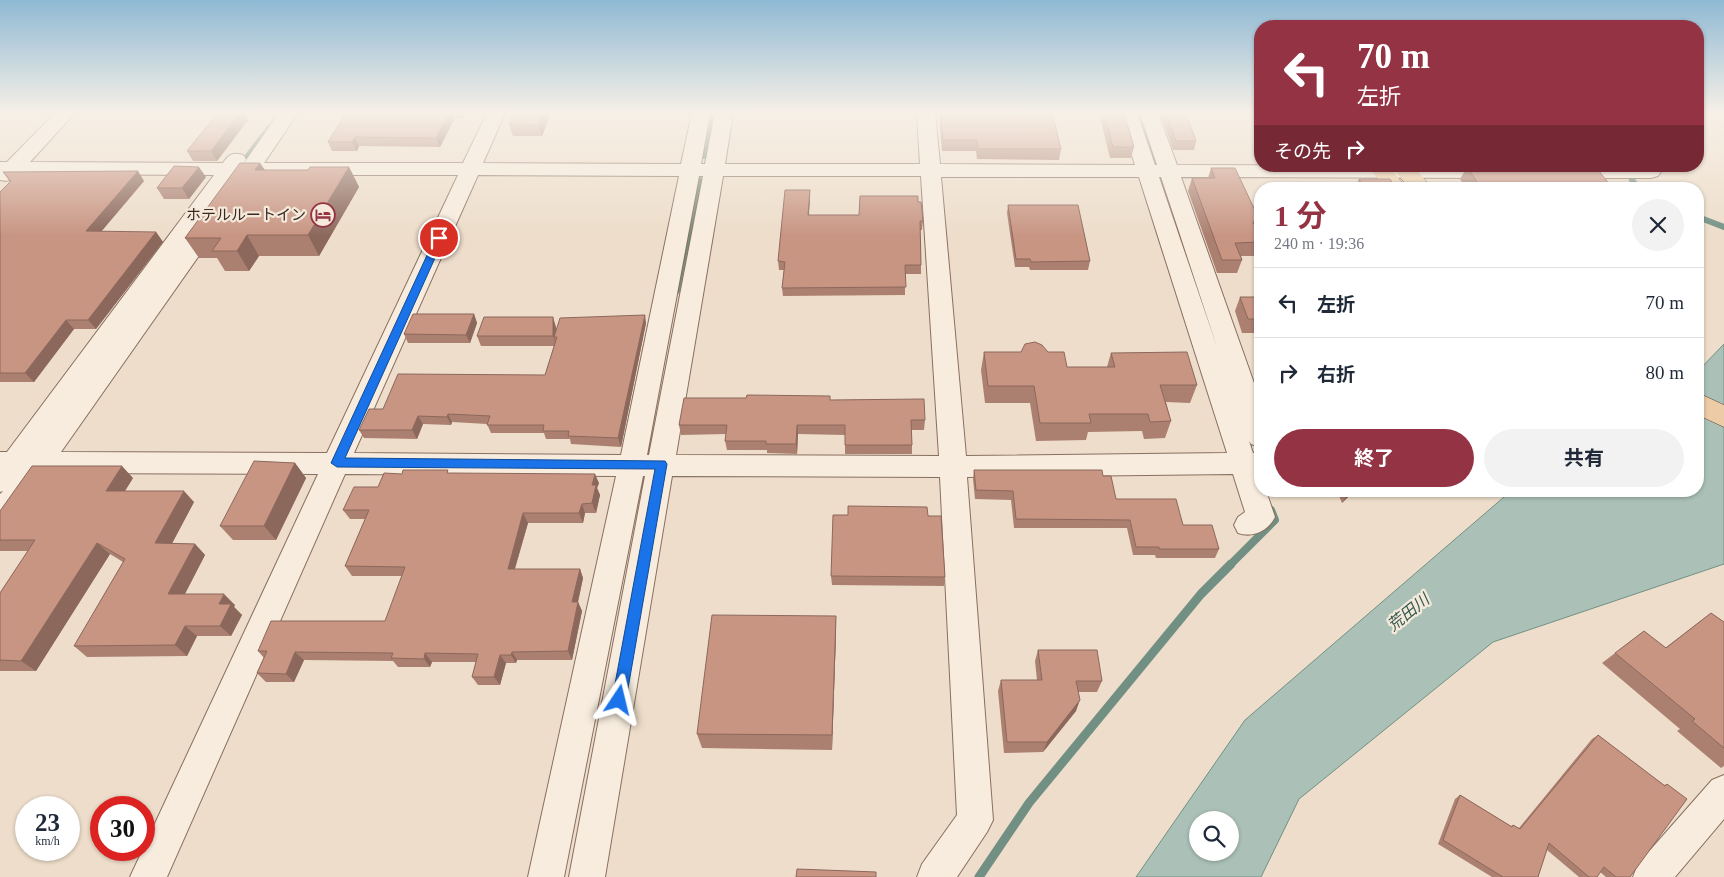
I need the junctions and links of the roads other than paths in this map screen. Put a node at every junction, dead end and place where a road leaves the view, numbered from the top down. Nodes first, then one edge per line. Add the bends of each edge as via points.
1 (23, 154) edge
2 (248, 154) edge
3 (253, 154) edge
4 (478, 154) edge
5 (702, 154) edge
6 (708, 154) edge
7 (929, 154) edge
8 (1148, 154) edge
9 (1155, 154) edge
10 (240, 169) junction
11 (471, 169) junction
12 (702, 170) junction
13 (930, 170) junction
14 (1157, 171) junction
15 (4, 172) edge
16 (1254, 172) edge
17 (1274, 172) edge
18 (1519, 172) edge
19 (1392, 173) edge
20 (1409, 182) edge
21 (1704, 387) edge
22 (1724, 398) edge
23 (1704, 406) edge
24 (1724, 418) edge
25 (1254, 422) edge
26 (337, 463) junction
27 (632, 464) junction
28 (661, 464) junction
29 (1252, 464) edge
30 (13, 467) edge
31 (953, 467) junction
32 (1258, 497) edge
33 (0, 516) edge
34 (1248, 525) dead end
35 (1724, 792) edge
36 (148, 877) edge
37 (546, 877) edge
38 (587, 877) edge
39 (935, 877) edge
40 (1651, 877) edge

1 - 15 street
2 - 10 street
3 - 10 street
4 - 11 street
5 - 12 street
6 - 12 street
7 - 13 street
8 - 14 street
9 - 14 street
10 - 11 street
10 - 15 street
10 - 30 street
11 - 12 street
11 - 26 street
12 - 13 street
12 - 27 street
12 - 28 street
13 - 14 street
13 - 31 street
14 - 16 street
14 - 25 street
14 - 29 street
17 - 19 street
18 - 19 street
19 - 20 main road
21 - 22 main road
23 - 24 main road
26 - 27 street
26 - 30 street
26 - 36 street
27 - 28 street
27 - 37 street
28 - 31 street
28 - 38 street
29 - 31 street
30 - 33 street
31 - 39 street via 975,820
32 - 34 street via 1261,518
35 - 40 street

